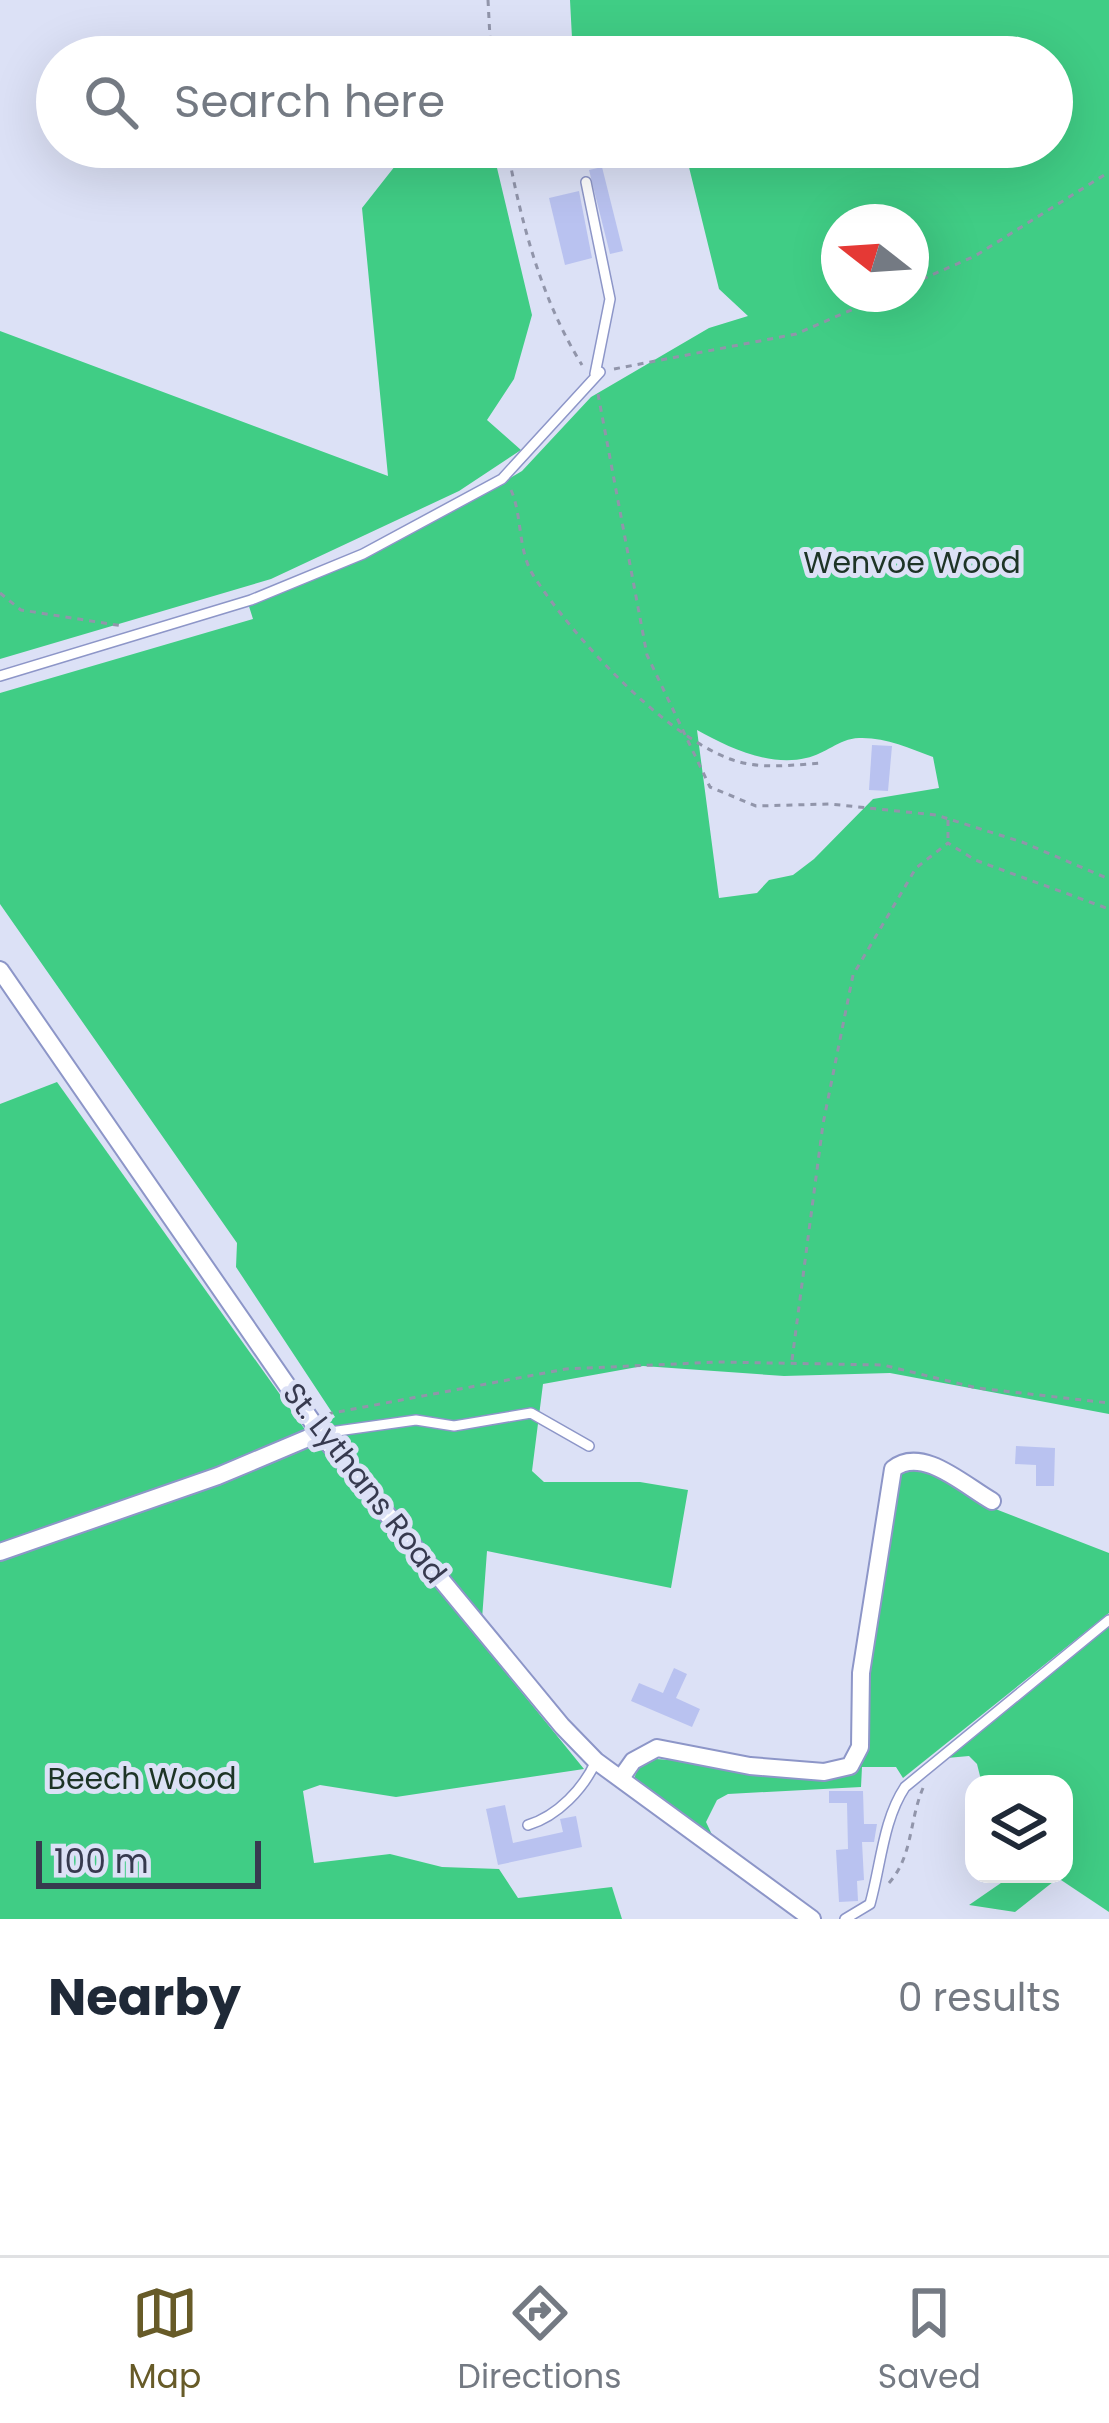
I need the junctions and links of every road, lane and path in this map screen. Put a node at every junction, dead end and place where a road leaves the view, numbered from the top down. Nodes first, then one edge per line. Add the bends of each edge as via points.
1 (488, 0) edge
2 (490, 36) edge
3 (511, 168) edge
4 (1109, 172) edge
5 (586, 182) dead end
6 (929, 276) edge
7 (847, 312) edge
8 (596, 378) junction
9 (502, 478) junction
10 (0, 593) edge
11 (132, 628) dead end
12 (0, 676) edge
13 (690, 737) junction
14 (822, 763) dead end
15 (948, 819) junction
16 (948, 843) junction
17 (1109, 879) edge
18 (1109, 909) edge
19 (0, 970) edge
20 (792, 1363) junction
21 (1109, 1402) edge
22 (316, 1426) junction
23 (589, 1446) dead end
24 (992, 1502) dead end
25 (0, 1552) edge
26 (1109, 1620) edge
27 (596, 1761) junction
28 (933, 1764) junction
29 (621, 1778) junction
30 (529, 1825) dead end
31 (870, 1904) junction
32 (812, 1919) edge
33 (845, 1919) edge

1 - 2 path
3 - 8 path via 523,229 566,339
4 - 6 path
5 - 8 lane via 610,298
7 - 8 path via 796,334
8 - 9 lane
8 - 13 path via 647,655
9 - 12 lane via 363,554 250,600
9 - 13 path via 534,577 615,672
10 - 11 path via 21,610
13 - 14 path via 752,764
13 - 15 path via 710,787 756,806 908,809
15 - 16 path
15 - 17 path
16 - 18 path
16 - 20 path via 916,868 854,975 823,1124
19 - 22 street, St. Lythans Road
20 - 21 path via 884,1366 977,1388
20 - 22 path via 566,1369 344,1408
22 - 23 lane via 454,1426 531,1413
22 - 25 street via 218,1477
22 - 27 street, St. Lythans Road
24 - 29 street via 926,1462 893,1469 861,1673 860,1747 850,1766 750,1766 657,1748
26 - 28 lane
27 - 29 street, St. Lythans Road
27 - 30 lane via 577,1791
28 - 31 path via 905,1864
28 - 31 lane via 889,1811
29 - 32 street, St. Lythans Road
31 - 33 lane

